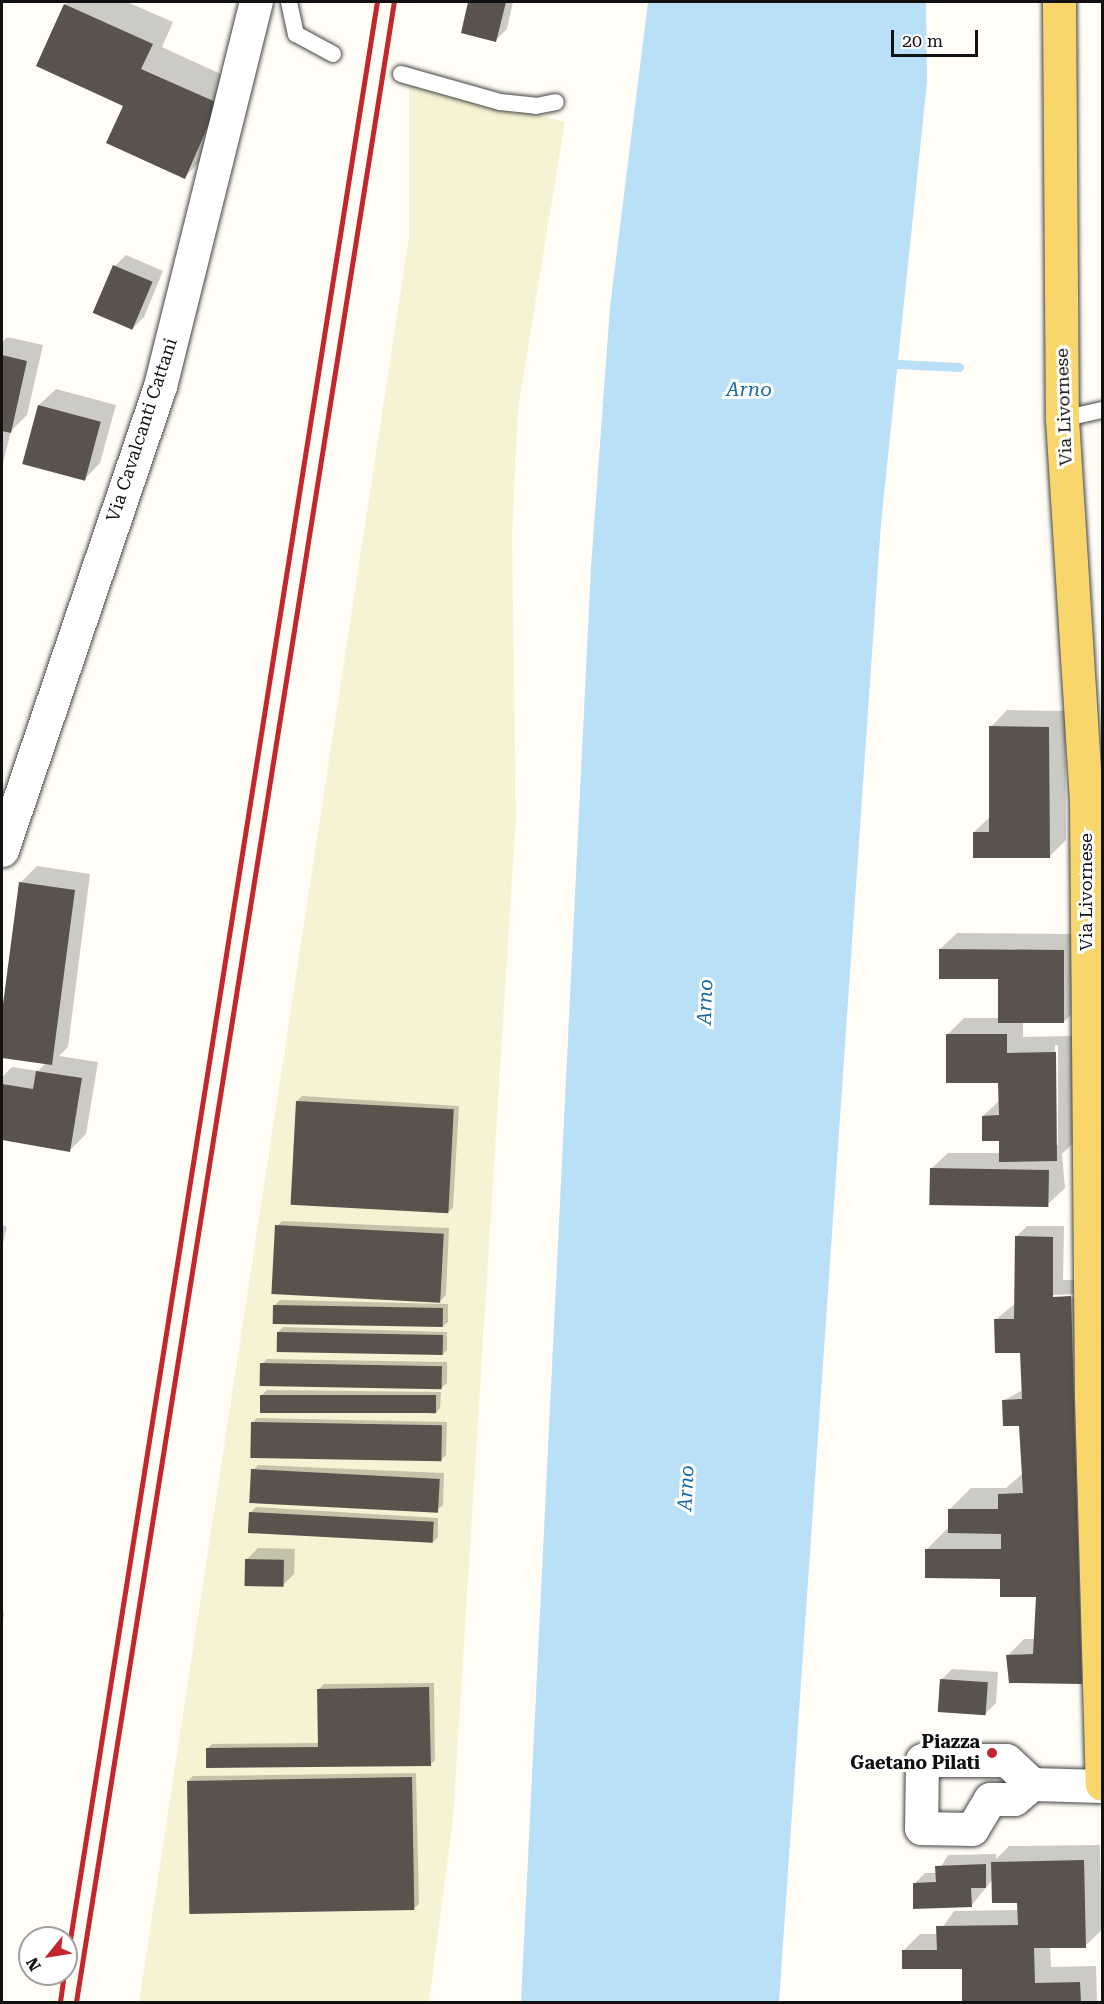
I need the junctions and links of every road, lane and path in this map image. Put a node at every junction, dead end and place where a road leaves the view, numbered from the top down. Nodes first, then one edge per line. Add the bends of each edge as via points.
1 (256, 2) edge
2 (289, 2) edge
3 (1059, 2) edge
4 (333, 54) dead end
5 (400, 74) dead end
6 (556, 102) dead end
7 (1102, 410) edge
8 (1062, 418) junction
9 (2, 850) edge
10 (1032, 1784) dead end
11 (1102, 1785) edge

1 - 9 street, Via Cavalcanti Cattani via 160,386
2 - 4 lane via 296,34
3 - 8 main road, Via Livornese
5 - 6 lane via 500,102 536,106
7 - 8 lane
8 - 11 main road, Via Livornese via 1086,800 1090,1397
10 - 11 street

